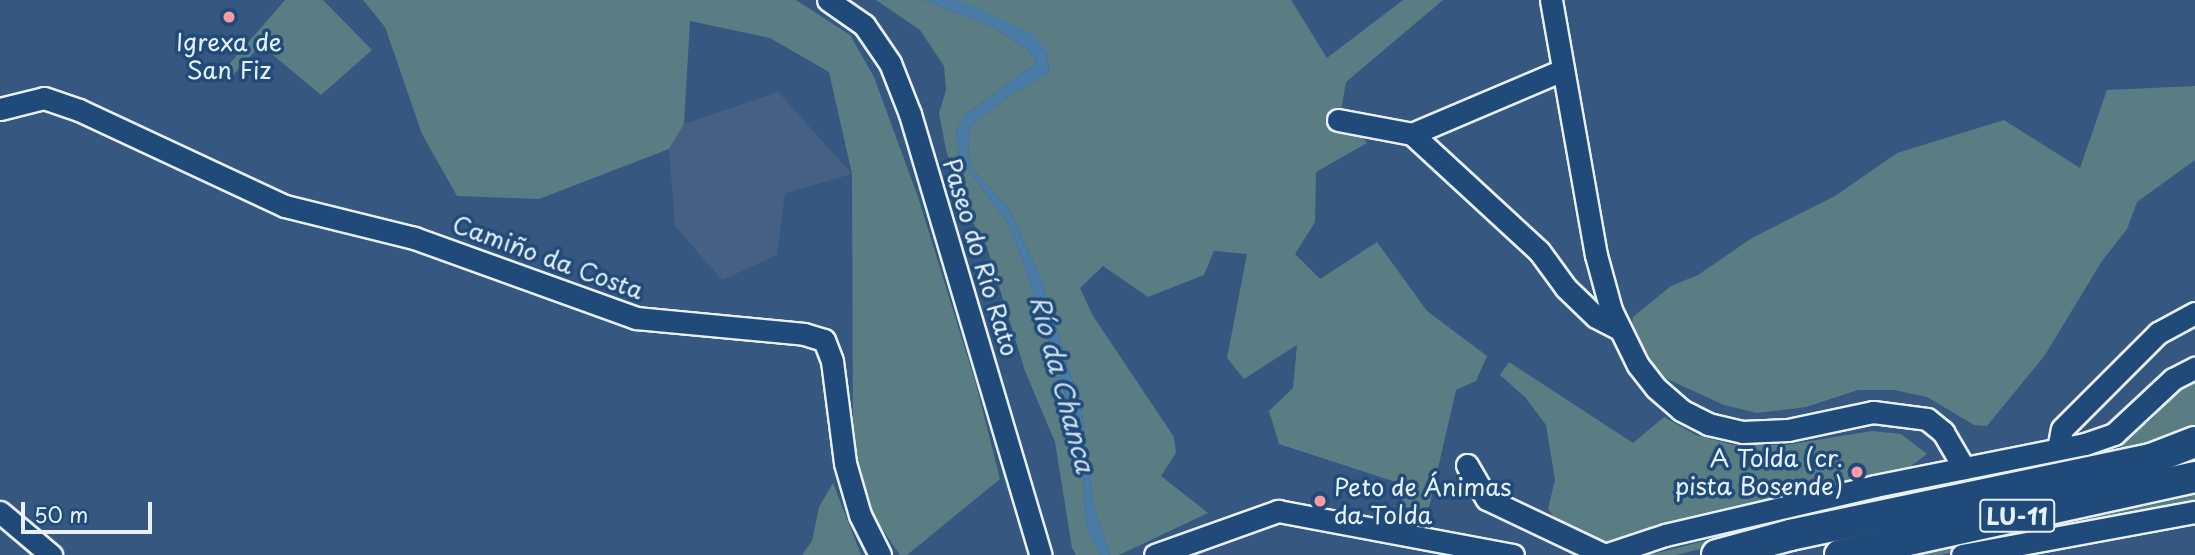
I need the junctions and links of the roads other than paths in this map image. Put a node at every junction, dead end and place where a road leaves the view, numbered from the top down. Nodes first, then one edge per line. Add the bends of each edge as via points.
1 (828, 0) edge
2 (1551, 0) edge
3 (1563, 70) junction
4 (0, 109) edge
5 (1338, 121) dead end
6 (1412, 134) junction
7 (2195, 313) edge
8 (1618, 328) junction
9 (2195, 368) edge
10 (2195, 442) edge
11 (2058, 449) junction
12 (1467, 465) dead end
13 (1964, 468) junction
14 (2195, 477) edge
15 (0, 512) edge
16 (2195, 512) edge
17 (1473, 550) edge
18 (51, 555) edge
19 (880, 555) edge
20 (1041, 555) edge
21 (1155, 555) edge
22 (1513, 555) edge
23 (1605, 555) edge
24 (1717, 555) edge
25 (1840, 555) edge
26 (1962, 555) edge

1 - 20 street, Paseo do Río Rato via 864,25 890,63 910,114
2 - 3 street
3 - 6 street
3 - 8 street via 1596,255
4 - 19 street, Camiño da Costa via 44,98 285,206 414,237 636,318 804,334 824,340 832,361 845,463 860,515
5 - 6 street
6 - 8 street via 1539,251 1566,288 1596,317
7 - 11 street via 2158,333 2062,429
8 - 13 street via 1656,388 1681,411 1708,424 1742,432 1788,430 1873,412 1904,413 1927,419 1943,432
9 - 11 street via 2173,379 2114,434
10 - 24 highway, LU-11 via 2151,458 1790,535
11 - 13 street
12 - 23 street via 1487,499
13 - 23 street via 1665,535
14 - 25 highway, LU-11
15 - 18 street
16 - 26 street
17 - 21 street via 1278,511
17 - 22 street

